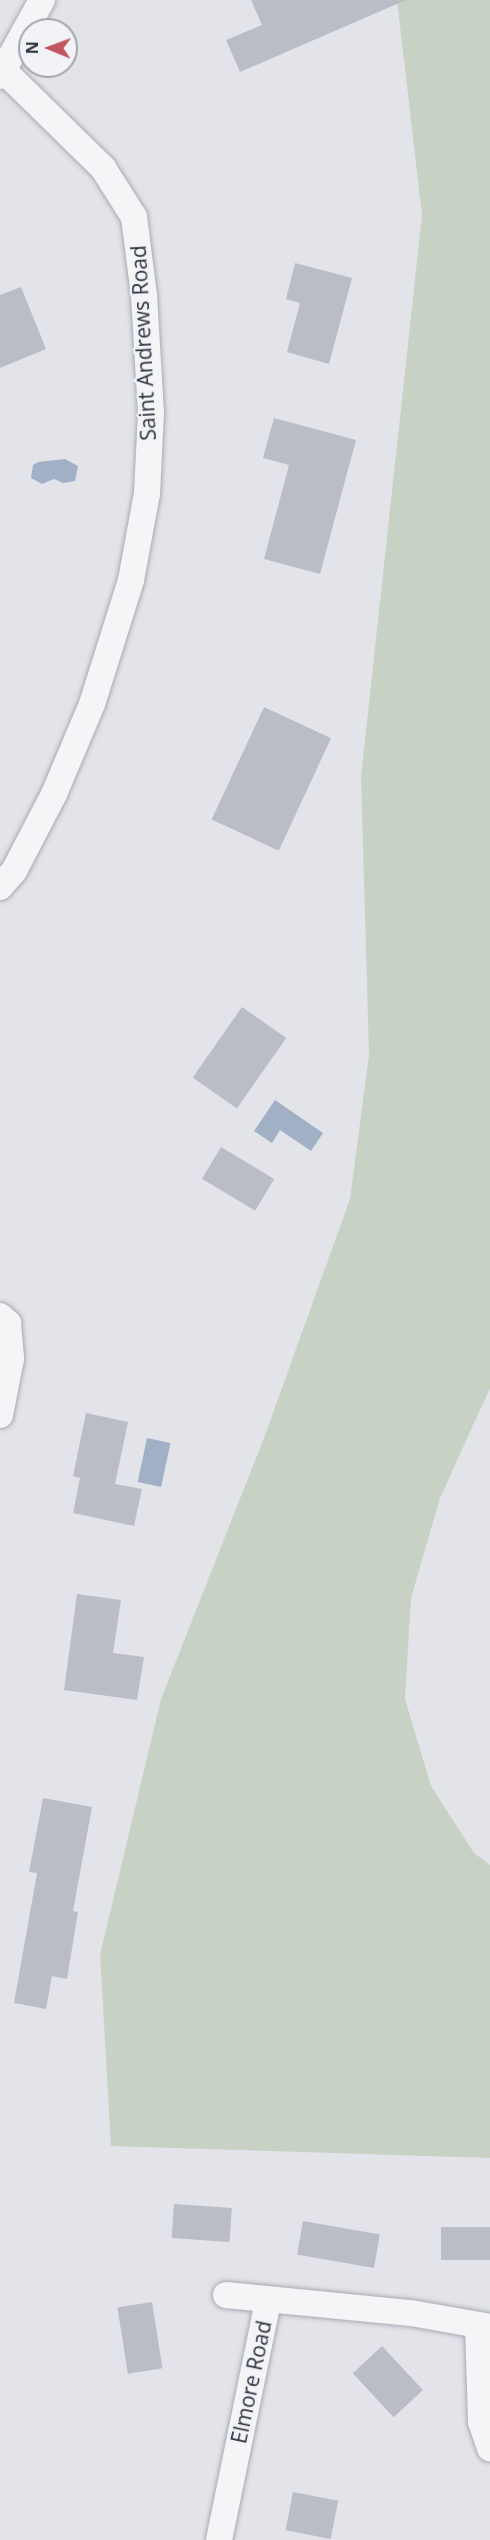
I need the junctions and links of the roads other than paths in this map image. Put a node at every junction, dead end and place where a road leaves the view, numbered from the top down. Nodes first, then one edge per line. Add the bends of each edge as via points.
1 (42, 0) edge
2 (2, 74) edge
3 (0, 887) edge
4 (0, 1316) edge
5 (0, 1415) edge
6 (226, 2295) dead end
7 (268, 2301) junction
8 (484, 2326) edge
9 (490, 2448) edge
10 (219, 2540) edge

1 - 2 street
2 - 3 street, Saint Andrews Road via 103,168 134,217 144,295 151,413 147,494 131,580 92,704 54,794 14,871
4 - 5 street via 8,1323 11,1359
6 - 7 street
7 - 8 street, Elmore Road via 411,2313
7 - 10 street, Elmore Road
8 - 9 street via 481,2422

